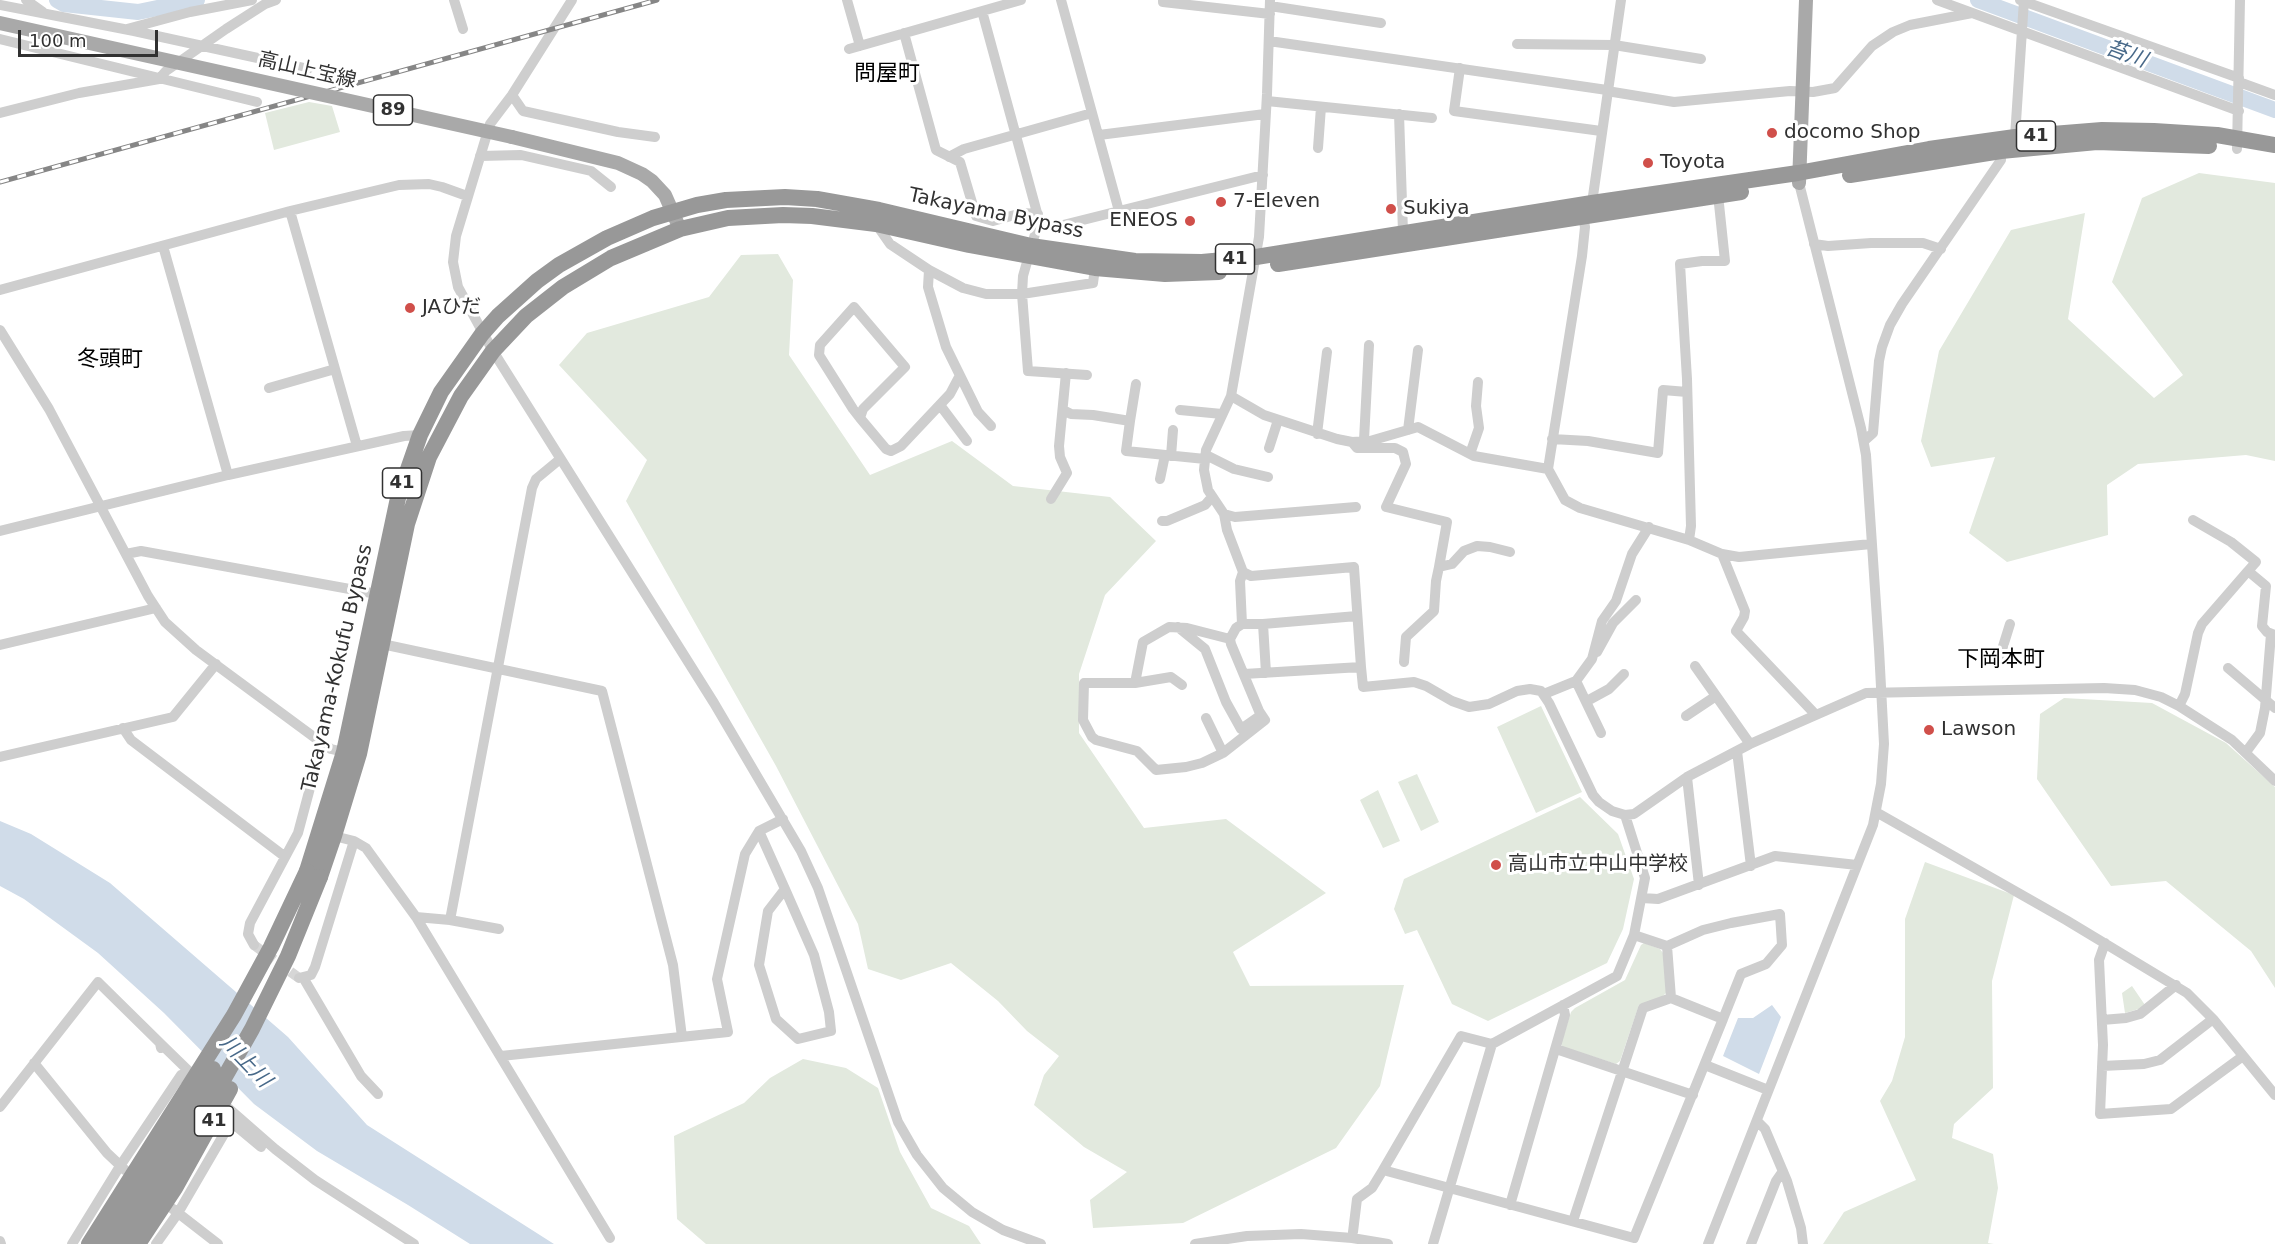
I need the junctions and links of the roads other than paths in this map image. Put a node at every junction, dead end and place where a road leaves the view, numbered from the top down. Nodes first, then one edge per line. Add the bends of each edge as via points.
1 (26, 0) edge
2 (252, 0) edge
3 (276, 0) edge
4 (454, 0) edge
5 (572, 0) edge
6 (847, 0) edge
7 (1021, 0) edge
8 (1061, 0) edge
9 (1163, 0) edge
10 (1621, 0) edge
11 (1806, 0) edge
12 (1937, 0) edge
13 (2240, 0) edge
14 (2023, 2) edge
15 (0, 5) edge
16 (1270, 7) edge
17 (981, 11) junction
18 (1972, 13) junction
19 (47, 15) junction
20 (0, 22) edge
21 (1381, 23) dead end
22 (463, 29) dead end
23 (124, 30) junction
24 (2022, 30) junction
25 (904, 33) junction
26 (0, 39) edge
27 (1269, 41) junction
28 (1517, 44) dead end
29 (1614, 45) junction
30 (199, 47) junction
31 (1701, 59) dead end
32 (1460, 68) junction
33 (308, 69) dead end
34 (159, 78) junction
35 (2239, 81) junction
36 (1607, 91) junction
37 (1802, 92) junction
38 (512, 95) junction
39 (2275, 95) edge
40 (1267, 101) junction
41 (257, 102) dead end
42 (1321, 106) junction
43 (2238, 110) junction
44 (0, 113) edge
45 (1092, 113) junction
46 (1265, 114) junction
47 (1399, 114) junction
48 (1432, 118) dead end
49 (1601, 131) junction
50 (1016, 135) junction
51 (1099, 135) junction
52 (656, 137) dead end
53 (2015, 137) junction
54 (2238, 143) junction
55 (2275, 145) edge
56 (1318, 148) dead end
57 (2001, 151) junction
58 (480, 156) junction
59 (949, 157) junction
60 (2275, 157) edge
61 (1263, 175) junction
62 (1798, 178) junction
63 (611, 187) dead end
64 (467, 196) junction
65 (1719, 204) dead end
66 (1588, 210) junction
67 (290, 211) junction
68 (1119, 211) junction
69 (672, 212) junction
70 (1038, 217) junction
71 (876, 224) junction
72 (680, 229) junction
73 (1403, 232) junction
74 (1814, 244) junction
75 (163, 246) junction
76 (1941, 249) junction
77 (1030, 251) junction
78 (1254, 262) junction
79 (1095, 268) junction
80 (929, 270) junction
81 (0, 290) edge
82 (1022, 294) junction
83 (0, 330) edge
84 (482, 334) junction
85 (1369, 345) dead end
86 (1418, 350) dead end
87 (493, 351) junction
88 (1327, 352) dead end
89 (335, 369) junction
90 (1066, 374) junction
91 (1087, 375) dead end
92 (959, 377) junction
93 (1478, 382) dead end
94 (1136, 384) dead end
95 (269, 388) dead end
96 (1687, 392) junction
97 (1231, 396) junction
98 (940, 405) junction
99 (1064, 410) junction
100 (1180, 410) dead end
101 (1222, 414) junction
102 (860, 418) junction
103 (1278, 420) junction
104 (1130, 421) junction
105 (991, 426) dead end
106 (1173, 430) dead end
107 (1408, 430) junction
108 (1317, 434) junction
109 (420, 435) junction
110 (1364, 440) junction
111 (1552, 440) junction
112 (967, 441) dead end
113 (1864, 441) junction
114 (1352, 442) junction
115 (357, 446) junction
116 (1269, 448) dead end
117 (1470, 454) junction
118 (1168, 456) junction
119 (1205, 457) junction
120 (559, 460) junction
121 (1548, 469) junction
122 (228, 475) junction
123 (1268, 477) dead end
124 (1160, 479) dead end
125 (1212, 497) junction
126 (1051, 499) dead end
127 (99, 505) junction
128 (1356, 507) dead end
129 (1224, 514) junction
130 (2193, 520) dead end
131 (1162, 521) dead end
132 (1649, 527) junction
133 (0, 531) edge
134 (1689, 540) junction
135 (1871, 544) junction
136 (1510, 552) dead end
137 (126, 554) junction
138 (1722, 554) junction
139 (1439, 567) junction
140 (2248, 570) junction
141 (1243, 572) junction
142 (377, 594) junction
143 (1636, 600) dead end
144 (156, 608) junction
145 (1357, 616) junction
146 (1242, 624) junction
147 (1263, 624) junction
148 (2010, 624) dead end
149 (1178, 627) junction
150 (2273, 634) edge
151 (1230, 639) junction
152 (382, 644) junction
153 (0, 645) edge
154 (2000, 656) dead end
155 (1592, 659) junction
156 (1404, 662) dead end
157 (216, 664) junction
158 (1695, 666) dead end
159 (1361, 667) junction
160 (499, 668) junction
161 (2228, 668) dead end
162 (1266, 673) junction
163 (1244, 674) junction
164 (1624, 674) dead end
165 (1576, 681) junction
166 (1135, 683) junction
167 (1182, 685) dead end
168 (1881, 693) junction
169 (1544, 694) junction
170 (1716, 696) junction
171 (2265, 699) junction
172 (1587, 701) junction
173 (2179, 705) junction
174 (2275, 708) edge
175 (1815, 714) junction
176 (1261, 715) junction
177 (1686, 716) dead end
178 (1206, 718) dead end
179 (123, 728) junction
180 (1601, 733) dead end
181 (322, 743) junction
182 (1750, 744) junction
183 (1737, 751) junction
184 (344, 752) junction
185 (1223, 753) junction
186 (2246, 753) junction
187 (0, 757) edge
188 (1687, 777) junction
189 (2275, 781) edge
190 (1876, 812) junction
191 (1624, 815) junction
192 (783, 819) junction
193 (759, 831) junction
194 (334, 836) junction
195 (354, 841) junction
196 (284, 856) junction
197 (1857, 865) junction
198 (1751, 866) junction
199 (314, 874) junction
200 (1699, 885) junction
201 (785, 889) junction
202 (1642, 898) junction
203 (416, 917) junction
204 (450, 920) junction
205 (499, 929) dead end
206 (1634, 935) junction
207 (2104, 943) junction
208 (254, 945) dead end
209 (1667, 946) junction
210 (2176, 985) junction
211 (273, 989) junction
212 (1671, 998) junction
213 (1563, 1005) junction
214 (1723, 1019) junction
215 (2213, 1019) junction
216 (2102, 1020) junction
217 (682, 1037) junction
218 (160, 1043) junction
219 (1492, 1044) junction
220 (1556, 1049) junction
221 (501, 1056) junction
222 (2242, 1056) junction
223 (34, 1063) junction
224 (1705, 1065) junction
225 (2102, 1066) junction
226 (1621, 1071) junction
227 (180, 1075) junction
228 (1768, 1090) junction
229 (378, 1095) dead end
230 (1693, 1095) junction
231 (2275, 1095) edge
232 (200, 1106) junction
233 (0, 1107) edge
234 (1757, 1121) junction
235 (231, 1122) junction
236 (275, 1149) junction
237 (120, 1166) junction
238 (1383, 1170) junction
239 (1783, 1171) junction
240 (1450, 1188) junction
241 (1510, 1204) junction
242 (178, 1214) junction
243 (1573, 1221) junction
244 (1353, 1232) dead end
245 (610, 1238) dead end
246 (1633, 1241) edge
247 (72, 1244) edge
248 (89, 1244) edge
249 (104, 1244) edge
250 (121, 1244) edge
251 (138, 1244) edge
252 (156, 1244) edge
253 (218, 1244) edge
254 (414, 1244) edge
255 (1041, 1244) edge
256 (1195, 1244) edge
257 (1388, 1244) edge
258 (1433, 1244) edge
259 (1708, 1244) edge
260 (1751, 1244) edge
261 (1803, 1244) edge

1 - 19 street
2 - 23 street
3 - 30 street
4 - 22 street
5 - 38 street
6 - 25 street via 854,47
7 - 17 street
8 - 45 street
9 - 16 street
10 - 29 street
11 - 37 main road
12 - 18 street
13 - 35 street
14 - 24 street
14 - 35 street
15 - 19 street
16 - 21 street
16 - 27 street
17 - 25 street
17 - 50 street
18 - 24 street
18 - 37 street via 1893,32 1872,46 1835,88
19 - 23 street
20 - 69 main road, 高山上宝線 / 89, bridge via 512,137 631,168 660,189
23 - 30 street
24 - 43 street
24 - 53 street
25 - 59 street via 936,150
26 - 34 street
27 - 32 street
27 - 40 street
28 - 29 street
29 - 31 street
29 - 36 street
30 - 33 street
30 - 34 street
32 - 36 street
32 - 49 street via 1454,111
34 - 41 street
34 - 44 street
35 - 39 street
35 - 43 street
36 - 37 street via 1674,102
36 - 49 street
37 - 62 main road
38 - 52 street via 523,111
38 - 58 street via 490,124
40 - 42 street
40 - 46 street
42 - 47 street
42 - 56 street
43 - 54 street
45 - 50 street
45 - 51 street
46 - 51 street
46 - 61 street
47 - 48 street
47 - 73 street
49 - 66 street
50 - 59 street
50 - 70 street
51 - 68 street
53 - 54 highway, Takayama Bypass / 41 via 2102,130 2154,131
53 - 62 highway, Takayama Bypass / 41 via 1929,149
54 - 55 highway, Takayama Bypass / 41
54 - 57 highway, Takayama Bypass / 41 via 2113,142
54 - 60 highway, Takayama Bypass / 41
57 - 62 highway, Takayama Bypass / 41
57 - 76 street via 2001,160
58 - 63 street via 520,155 591,171
58 - 64 street
59 - 70 street via 960,162 976,216 993,221 1022,213
61 - 68 street
61 - 78 street
62 - 66 highway, Takayama Bypass / 41
62 - 74 street
64 - 67 street via 442,187 414,184
64 - 84 street via 454,250 454,274
65 - 96 street via 1725,261 1680,264
66 - 73 highway, Takayama Bypass / 41
66 - 78 highway, Takayama Bypass / 41 via 1368,252
66 - 111 street
67 - 75 street
67 - 89 street
68 - 70 street via 1055,227
69 - 72 main road, 高山上宝線 / 89
69 - 77 highway, Takayama Bypass / 41 via 755,197 817,199 879,210
69 - 84 highway, Takayama-Kokufu Bypass / 41 via 607,237 559,265 517,298
70 - 77 street
71 - 72 highway, Takayama Bypass / 41 via 812,216 754,215
71 - 77 highway, Takayama Bypass / 41
71 - 80 street via 890,244
72 - 87 highway, Takayama-Kokufu Bypass / 41 via 611,258 563,287 526,316
73 - 78 highway, Takayama Bypass / 41
74 - 76 street via 1923,243
74 - 113 street
75 - 81 street
75 - 122 street
76 - 113 street via 1902,304 1886,336 1873,434
77 - 78 highway, Takayama Bypass / 41 via 1135,261
77 - 79 highway, Takayama Bypass / 41
77 - 82 street
78 - 79 highway, Takayama Bypass / 41 via 1199,274
78 - 97 street
79 - 82 street via 1093,283
80 - 82 street via 970,291
80 - 92 street via 928,287
82 - 90 street via 1028,371
83 - 127 street via 49,409
84 - 87 street
84 - 109 highway, Takayama-Kokufu Bypass / 41 via 441,392
85 - 110 street
86 - 107 street
87 - 120 street
87 - 152 highway, Takayama-Kokufu Bypass / 41 via 449,417 421,478 407,524
88 - 108 street
89 - 95 street
89 - 115 street
90 - 91 street
90 - 99 street
92 - 98 street
92 - 105 street via 978,412
93 - 117 street via 1479,428
94 - 104 street
96 - 111 street via 1663,390 1658,453 1588,441
96 - 134 street
97 - 101 street
97 - 103 street
98 - 102 street via 901,446 891,451
98 - 112 street
99 - 104 street
99 - 126 street via 1059,446 1067,473
100 - 101 street
101 - 119 street
102 - 102 street via 819,355 820,345 854,307 905,367 863,409
103 - 108 street
103 - 116 street
104 - 118 street via 1126,451
106 - 118 street
107 - 110 street
107 - 117 street via 1418,427
108 - 114 street
109 - 115 street
109 - 142 highway, Takayama-Kokufu Bypass / 41 via 398,498
110 - 114 street
111 - 121 street
113 - 135 street
114 - 139 street via 1358,448 1395,448 1403,452 1406,464 1386,507 1447,522
115 - 122 street
117 - 121 street
118 - 119 street
118 - 124 street
119 - 123 street
119 - 125 street via 1204,479
120 - 160 street via 536,479 532,488
120 - 192 street
121 - 132 street via 1568,503
122 - 127 street
125 - 129 street
125 - 131 street via 1204,505
127 - 133 street
127 - 137 street
128 - 129 street via 1235,517
129 - 141 street
130 - 140 street via 2256,562
132 - 134 street
132 - 155 street via 1632,554 1616,601 1602,621
134 - 138 street
135 - 138 street via 1739,557
135 - 168 street
136 - 139 street via 1477,546 1464,551 1452,564
137 - 142 street via 141,551
137 - 144 street
138 - 175 street via 1745,611 1736,631
139 - 156 street via 1434,611 1406,638
140 - 150 street via 2266,586 2262,626
140 - 173 street via 2202,624
141 - 145 street via 1251,576 1354,567
141 - 146 street
142 - 184 highway, Takayama-Kokufu Bypass / 41
143 - 155 street via 1612,623
144 - 153 street
144 - 157 street via 165,622
145 - 147 street
145 - 159 street
146 - 147 street
146 - 151 street
147 - 162 street
148 - 154 street
149 - 151 street
149 - 166 street via 1169,627 1143,642
149 - 176 street via 1205,649 1241,729
150 - 171 street
151 - 163 street
152 - 160 street
152 - 194 highway, Takayama-Kokufu Bypass / 41 via 358,754
155 - 165 street
157 - 179 street via 173,717
157 - 181 street
158 - 170 street
159 - 162 street
159 - 169 street via 1363,687 1414,682 1469,707 1525,690
160 - 204 street
160 - 217 street via 602,691 673,965
161 - 171 street
162 - 163 street
163 - 176 street
164 - 172 street via 1609,689
165 - 169 street
165 - 172 street
166 - 167 street via 1171,677
166 - 185 street via 1084,683 1082,714 1092,737 1137,751 1156,770 1202,763
168 - 173 street via 2117,688 2145,692
168 - 175 street via 1866,693
168 - 190 street via 1883,756
169 - 191 street via 1593,795 1612,811
170 - 177 street
170 - 182 street
171 - 174 street
171 - 186 street via 2260,733
172 - 180 street
173 - 186 street
175 - 182 street
176 - 185 street via 1265,720
178 - 185 street
179 - 187 street
179 - 196 street via 131,740
181 - 184 street
181 - 196 street via 298,832
182 - 183 street
183 - 188 street
183 - 198 street
184 - 199 highway, Takayama-Kokufu Bypass / 41
186 - 189 street
188 - 191 street via 1634,814
188 - 200 street
190 - 197 street
190 - 207 street
191 - 202 street via 1645,879
192 - 193 street
192 - 255 street via 818,888 898,1122 917,1155 943,1188 972,1212 1003,1230
193 - 201 street
193 - 217 street via 745,854 717,979 728,1032
194 - 195 street
194 - 199 highway, Takayama-Kokufu Bypass / 41
195 - 203 street via 366,848
195 - 229 street via 315,967 302,979 361,1076
196 - 208 street via 250,923 248,934
197 - 198 street via 1775,856
197 - 228 street
198 - 200 street
199 - 211 highway, Takayama-Kokufu Bypass / 41, bridge
199 - 232 highway, Takayama-Kokufu Bypass / 41, bridge
199 - 248 highway, 41, bridge via 234,1015
200 - 202 street via 1658,899
201 - 201 street via 814,955 831,1030 798,1039 776,1019 759,965 768,911
202 - 206 street
203 - 204 street
203 - 221 street
204 - 205 street
206 - 209 street
206 - 213 street via 1617,976
207 - 210 street
207 - 216 street via 2099,960
209 - 212 street
209 - 214 street via 1731,922 1780,914 1782,945 1766,964 1741,974
210 - 215 street
210 - 216 street via 2140,1014
211 - 232 highway, Takayama-Kokufu Bypass / 41, bridge
211 - 251 highway, 41, bridge via 216,1117 176,1188
212 - 214 street
212 - 226 street via 1643,1008
213 - 219 street
213 - 220 street via 1565,1015
214 - 224 street
215 - 222 street
215 - 225 street via 2160,1060
216 - 225 street
217 - 221 street
218 - 223 street via 98,982
218 - 227 street via 162,1053
218 - 236 street
219 - 238 street via 1461,1036
219 - 240 street
220 - 226 street
220 - 241 street
221 - 245 street
222 - 225 street via 2171,1109 2100,1114
222 - 231 street
223 - 233 street
223 - 237 street
224 - 228 street
224 - 230 street
226 - 230 street
226 - 243 street
227 - 235 street
227 - 237 street
228 - 234 street
230 - 246 street
232 - 249 highway, Takayama-Kokufu Bypass / 41, bridge
232 - 250 highway, Takayama-Kokufu Bypass / 41, bridge
234 - 239 street via 1765,1129
234 - 259 street
235 - 236 street via 264,1149
235 - 242 street
236 - 254 street via 342,1199
237 - 242 street
237 - 247 street
238 - 240 street
238 - 244 street via 1372,1188 1357,1199
239 - 260 street
239 - 261 street
240 - 241 street
240 - 258 street
241 - 243 street
242 - 252 street
242 - 253 street
243 - 246 street
256 - 257 street via 1247,1236 1301,1234

